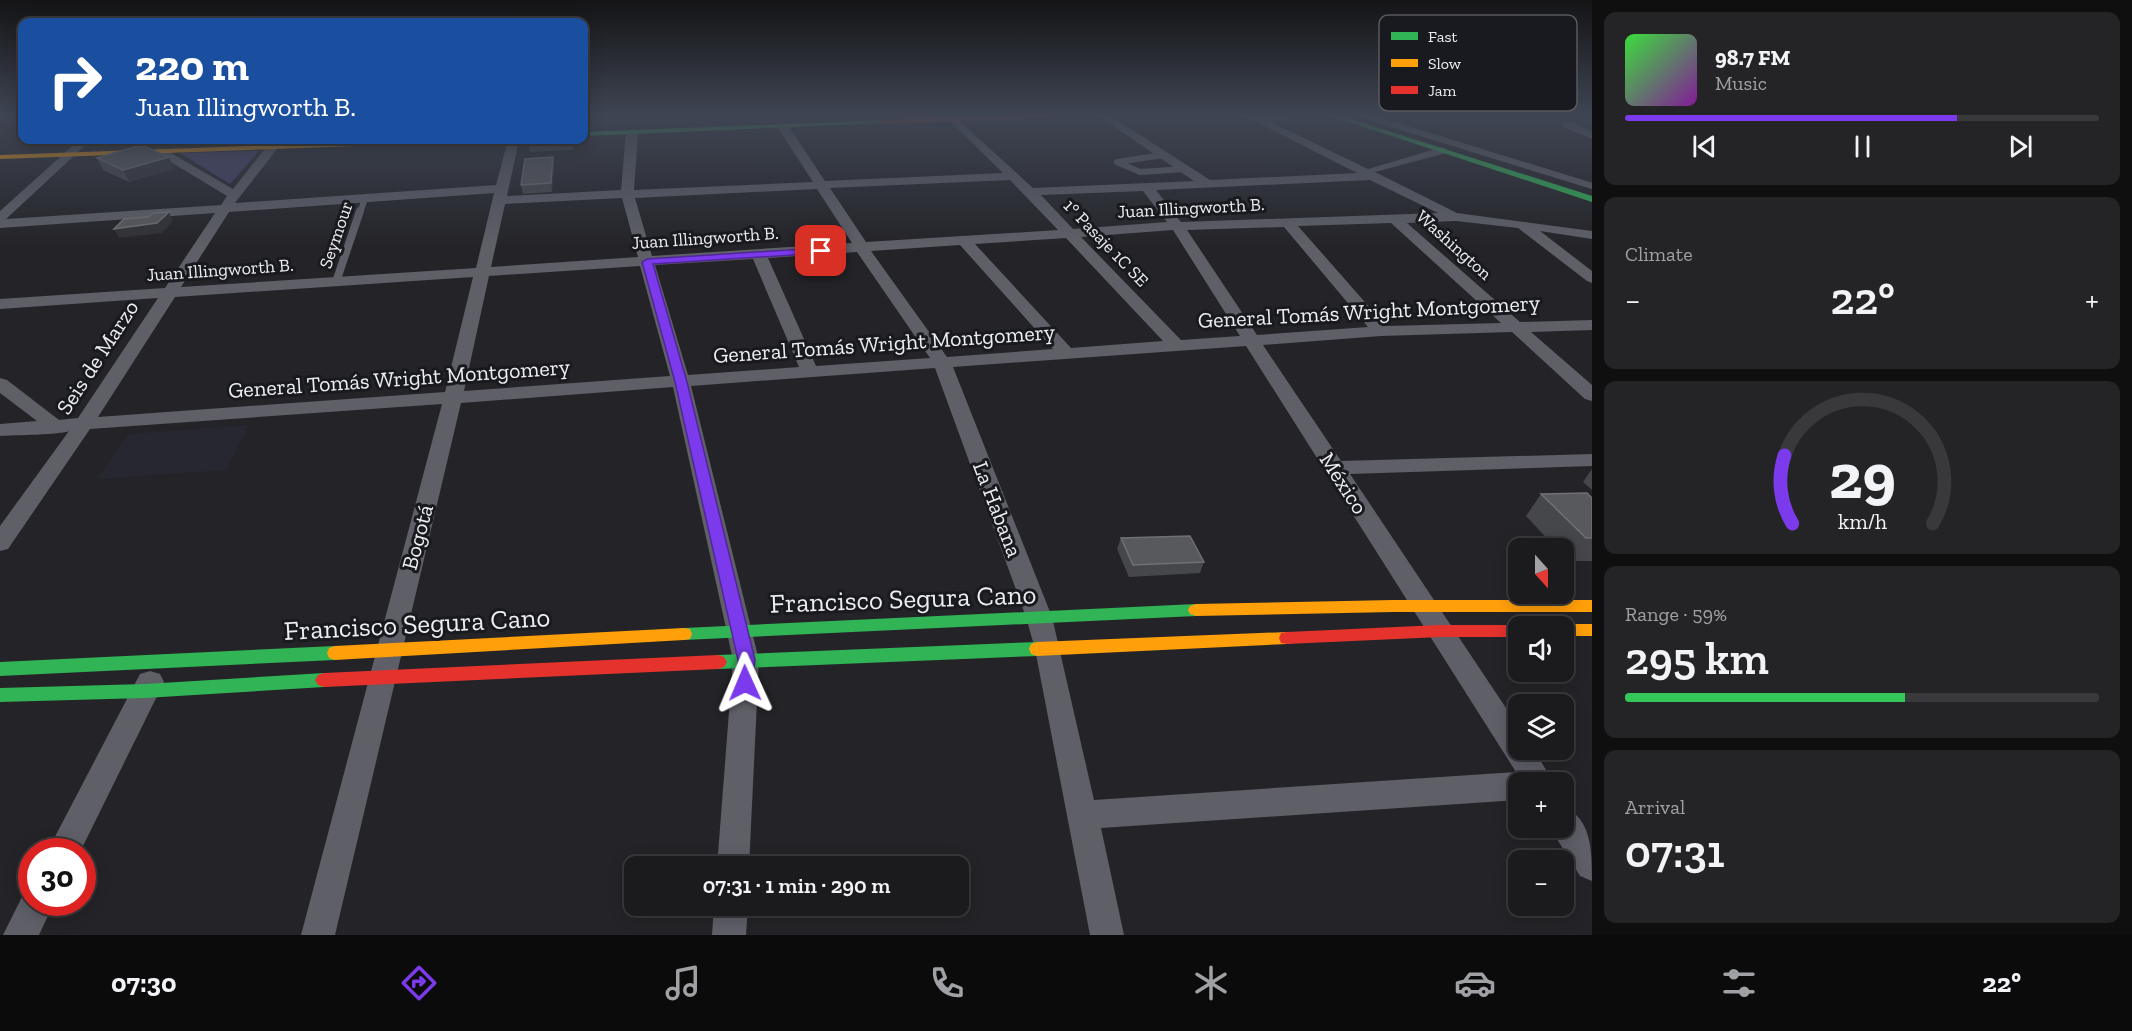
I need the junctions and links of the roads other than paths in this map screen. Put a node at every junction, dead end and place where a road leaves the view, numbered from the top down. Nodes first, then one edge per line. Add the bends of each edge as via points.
1 (64, 159) edge
2 (171, 159) edge
3 (263, 159) edge
4 (508, 159) edge
5 (630, 159) edge
6 (805, 159) edge
7 (995, 159) edge
8 (1139, 159) edge
9 (1169, 159) edge
10 (1344, 159) edge
11 (1417, 159) edge
12 (1466, 159) edge
13 (1496, 159) edge
14 (1499, 159) edge
15 (1519, 159) edge
16 (1185, 169) junction
17 (1373, 172) junction
18 (1013, 176) junction
19 (1592, 181) edge
20 (822, 184) junction
21 (1208, 184) junction
22 (1146, 186) junction
23 (1592, 186) edge
24 (1592, 191) edge
25 (1030, 192) junction
26 (627, 194) junction
27 (499, 195) junction
28 (365, 198) junction
29 (1592, 199) edge
30 (229, 201) junction
31 (1456, 217) junction
32 (0, 218) edge
33 (1396, 220) junction
34 (1288, 223) junction
35 (0, 224) edge
36 (1522, 224) junction
37 (1177, 226) junction
38 (1071, 234) junction
39 (1592, 235) edge
40 (965, 241) junction
41 (862, 248) junction
42 (759, 255) junction
43 (647, 262) junction
44 (482, 273) junction
45 (1592, 278) edge
46 (336, 282) junction
47 (166, 294) junction
48 (0, 304) edge
49 (1592, 325) edge
50 (1514, 326) junction
51 (1381, 331) junction
52 (1251, 341) junction
53 (1177, 346) junction
54 (1067, 354) junction
55 (942, 363) junction
56 (810, 372) junction
57 (681, 382) junction
58 (0, 384) edge
59 (1592, 395) edge
60 (453, 398) junction
61 (56, 426) junction
62 (0, 430) edge
63 (78, 432) junction
64 (1592, 460) edge
65 (1334, 468) junction
66 (0, 543) edge
67 (1422, 604) junction
68 (1592, 606) edge
69 (1039, 617) junction
70 (738, 629) junction
71 (1574, 630) edge
72 (1592, 630) edge
73 (1440, 631) junction
74 (1508, 631) edge
75 (1048, 649) junction
76 (746, 660) junction
77 (160, 663) junction
78 (385, 663) junction
79 (0, 669) edge
80 (145, 691) junction
81 (0, 695) edge
82 (1532, 772) edge
83 (1508, 787) edge
84 (1081, 815) junction
85 (70, 838) edge
86 (1574, 838) edge
87 (734, 856) edge
88 (1592, 865) edge
89 (30, 916) edge
90 (730, 916) edge
91 (20, 935) edge
92 (318, 935) edge
93 (729, 935) edge
94 (1107, 935) edge

1 - 32 street
2 - 30 street
3 - 30 street, Seis de Marzo
4 - 27 street, Bogotá
5 - 26 street
6 - 20 street, La Habana
7 - 18 street, 1° Pasaje 1C SE
8 - 16 lane via 1117,162 1140,172
9 - 16 street
10 - 17 street
11 - 17 street
12 - 29 main road
13 - 24 main road
14 - 23 lane
15 - 19 lane
16 - 21 street
17 - 21 street
17 - 31 street
18 - 20 street
18 - 25 street, 1° Pasaje 1C SE
20 - 26 street
20 - 41 street, La Habana
21 - 22 street
22 - 25 street
22 - 37 street, México
25 - 38 street, 1° Pasaje 1C SE
26 - 27 street
26 - 43 street
27 - 28 street
27 - 44 street, Bogotá
28 - 30 street
28 - 46 lane, Seymour
30 - 35 street
30 - 47 street, Seis de Marzo
31 - 33 street, Juan Illingworth B.
31 - 36 street, Juan Illingworth B.
33 - 34 street, Juan Illingworth B.
33 - 50 street, Washington
34 - 37 street, Juan Illingworth B.
34 - 51 street
36 - 39 street, Juan Illingworth B.
36 - 45 street
37 - 38 street, Juan Illingworth B.
37 - 52 street, México
38 - 40 street, Juan Illingworth B.
38 - 53 street, 1° Pasaje 1C SE
40 - 41 street, Juan Illingworth B.
40 - 54 street
41 - 42 street, Juan Illingworth B.
41 - 55 street, La Habana
42 - 43 street, Juan Illingworth B.
42 - 56 street
43 - 44 street, Juan Illingworth B.
43 - 57 street
44 - 46 street, Juan Illingworth B.
44 - 60 street, Bogotá
46 - 47 street, Juan Illingworth B.
47 - 48 street, Juan Illingworth B.
47 - 63 street, Seis de Marzo
49 - 50 street, General Tomás Wright Montgomery
50 - 51 street, General Tomás Wright Montgomery
50 - 59 street, Washington
51 - 52 street, General Tomás Wright Montgomery
52 - 53 street, General Tomás Wright Montgomery
52 - 65 street, México
53 - 54 street, General Tomás Wright Montgomery
54 - 55 street, General Tomás Wright Montgomery
55 - 56 street, General Tomás Wright Montgomery
55 - 69 street, La Habana
56 - 57 street, General Tomás Wright Montgomery
57 - 60 street, General Tomás Wright Montgomery
57 - 70 street
58 - 61 street
60 - 63 street, General Tomás Wright Montgomery
60 - 78 street, Bogotá
61 - 62 street, General Tomás Wright Montgomery
61 - 63 street, General Tomás Wright Montgomery
63 - 66 street, Seis de Marzo
64 - 65 street
65 - 67 street, México
67 - 68 main road, Francisco Segura Cano
67 - 69 main road, Francisco Segura Cano
67 - 73 street, México
69 - 70 main road, Francisco Segura Cano
69 - 75 street, La Habana
70 - 76 street
70 - 78 main road, Francisco Segura Cano
71 - 72 main road
73 - 74 main road, Francisco Segura Cano
73 - 75 main road, Francisco Segura Cano
73 - 82 street, México
75 - 76 main road, Francisco Segura Cano
75 - 84 street, La Habana
76 - 78 main road, Francisco Segura Cano
76 - 87 street
77 - 78 main road, Francisco Segura Cano
77 - 79 main road, Francisco Segura Cano
77 - 80 street
78 - 80 main road, Francisco Segura Cano
78 - 92 street, Bogotá
80 - 81 main road, Francisco Segura Cano
80 - 85 street
83 - 84 street
84 - 94 street, La Habana
86 - 88 street
89 - 91 street
90 - 93 street

